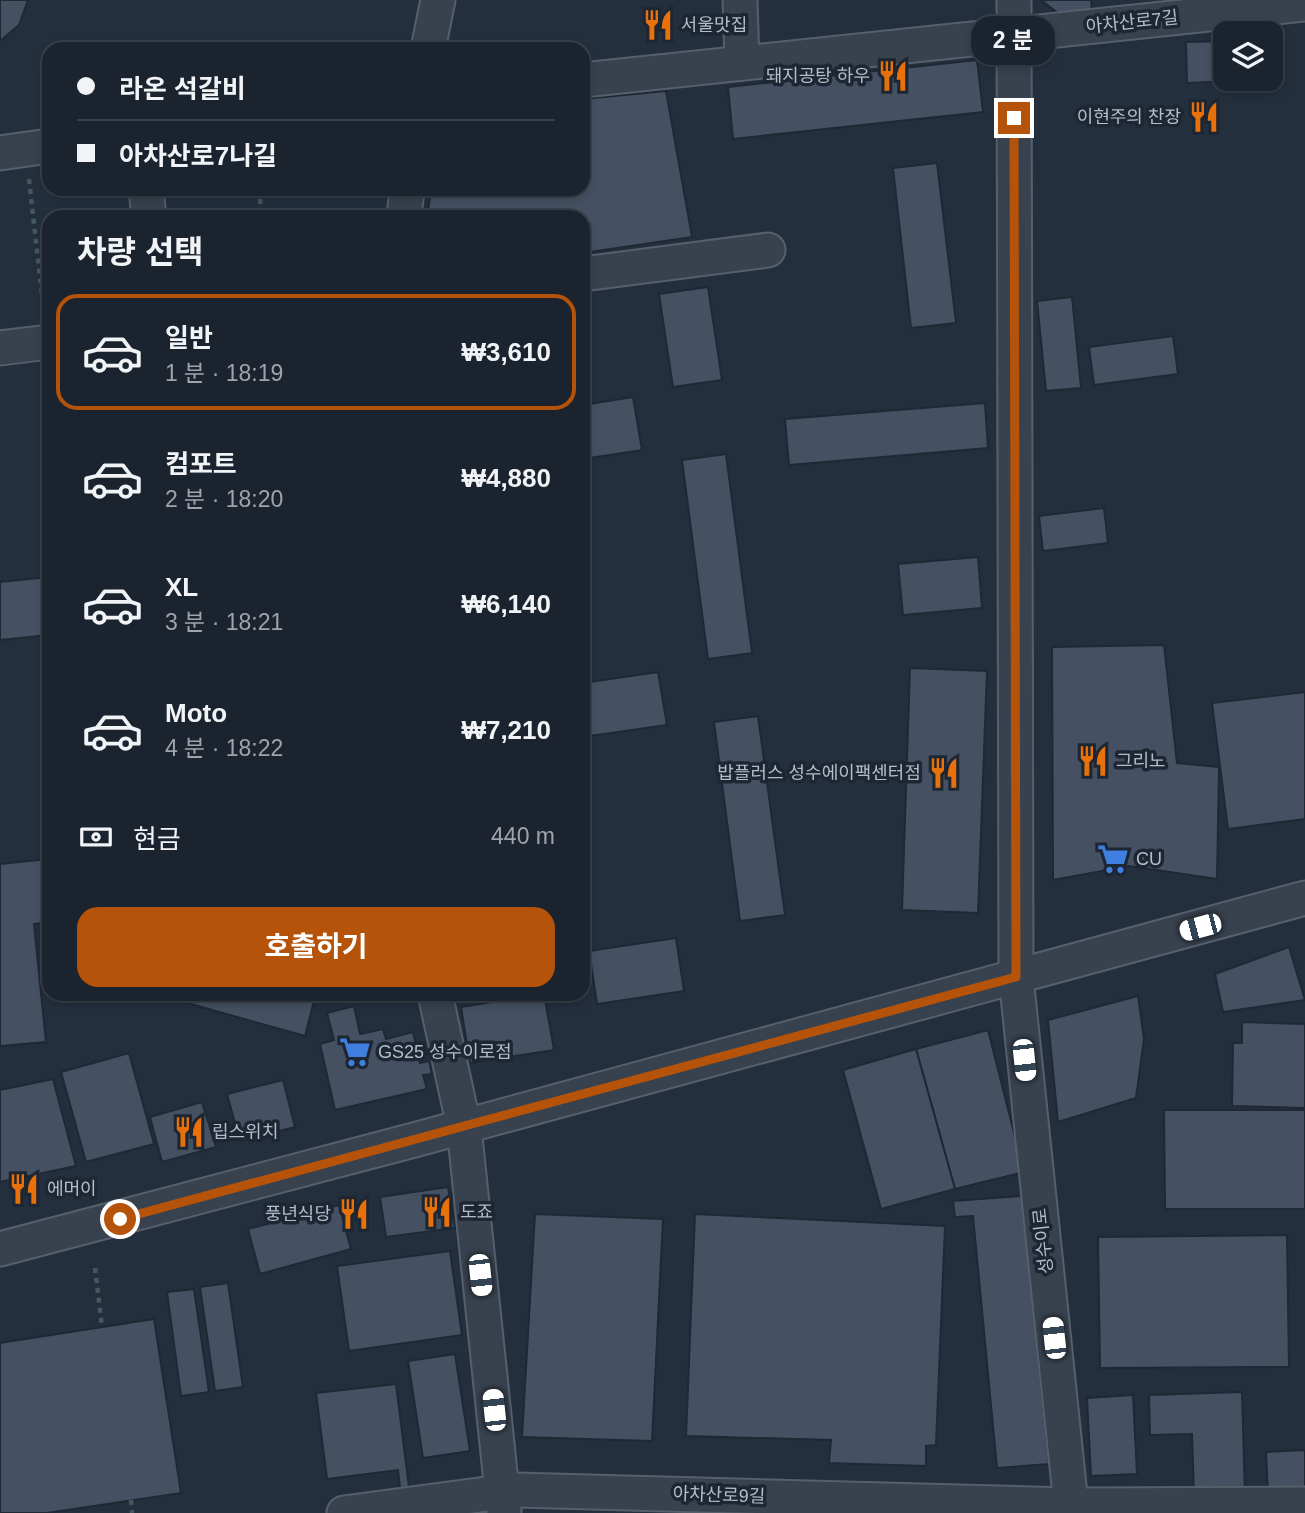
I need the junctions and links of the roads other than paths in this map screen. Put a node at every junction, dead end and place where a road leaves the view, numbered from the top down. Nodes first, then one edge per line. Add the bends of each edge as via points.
1 (438, 0) edge
2 (740, 0) edge
3 (1014, 0) edge
4 (1305, 4) edge
5 (1014, 35) junction
6 (429, 42) edge
7 (742, 63) junction
8 (590, 79) edge
9 (768, 250) dead end
10 (590, 273) edge
11 (42, 329) edge
12 (0, 348) edge
13 (1305, 898) edge
14 (1016, 977) junction
15 (437, 1001) edge
16 (464, 1126) junction
17 (0, 1249) edge
18 (503, 1502) edge
19 (1071, 1504) junction
20 (1305, 1504) edge
21 (344, 1513) edge

1 - 6 street
2 - 7 street
3 - 5 street, 성수이로
4 - 5 street, 아차산로7길
5 - 7 street, 아차산로7길
5 - 14 street, 성수이로
7 - 8 street, 아차산로7길
9 - 10 street
11 - 12 street
13 - 14 street
14 - 16 street
14 - 19 street, 성수이로
15 - 16 street
16 - 17 street
16 - 18 street
18 - 19 street, 아차산로9길
18 - 21 street, 아차산로9길
19 - 20 street, 아차산로9길

